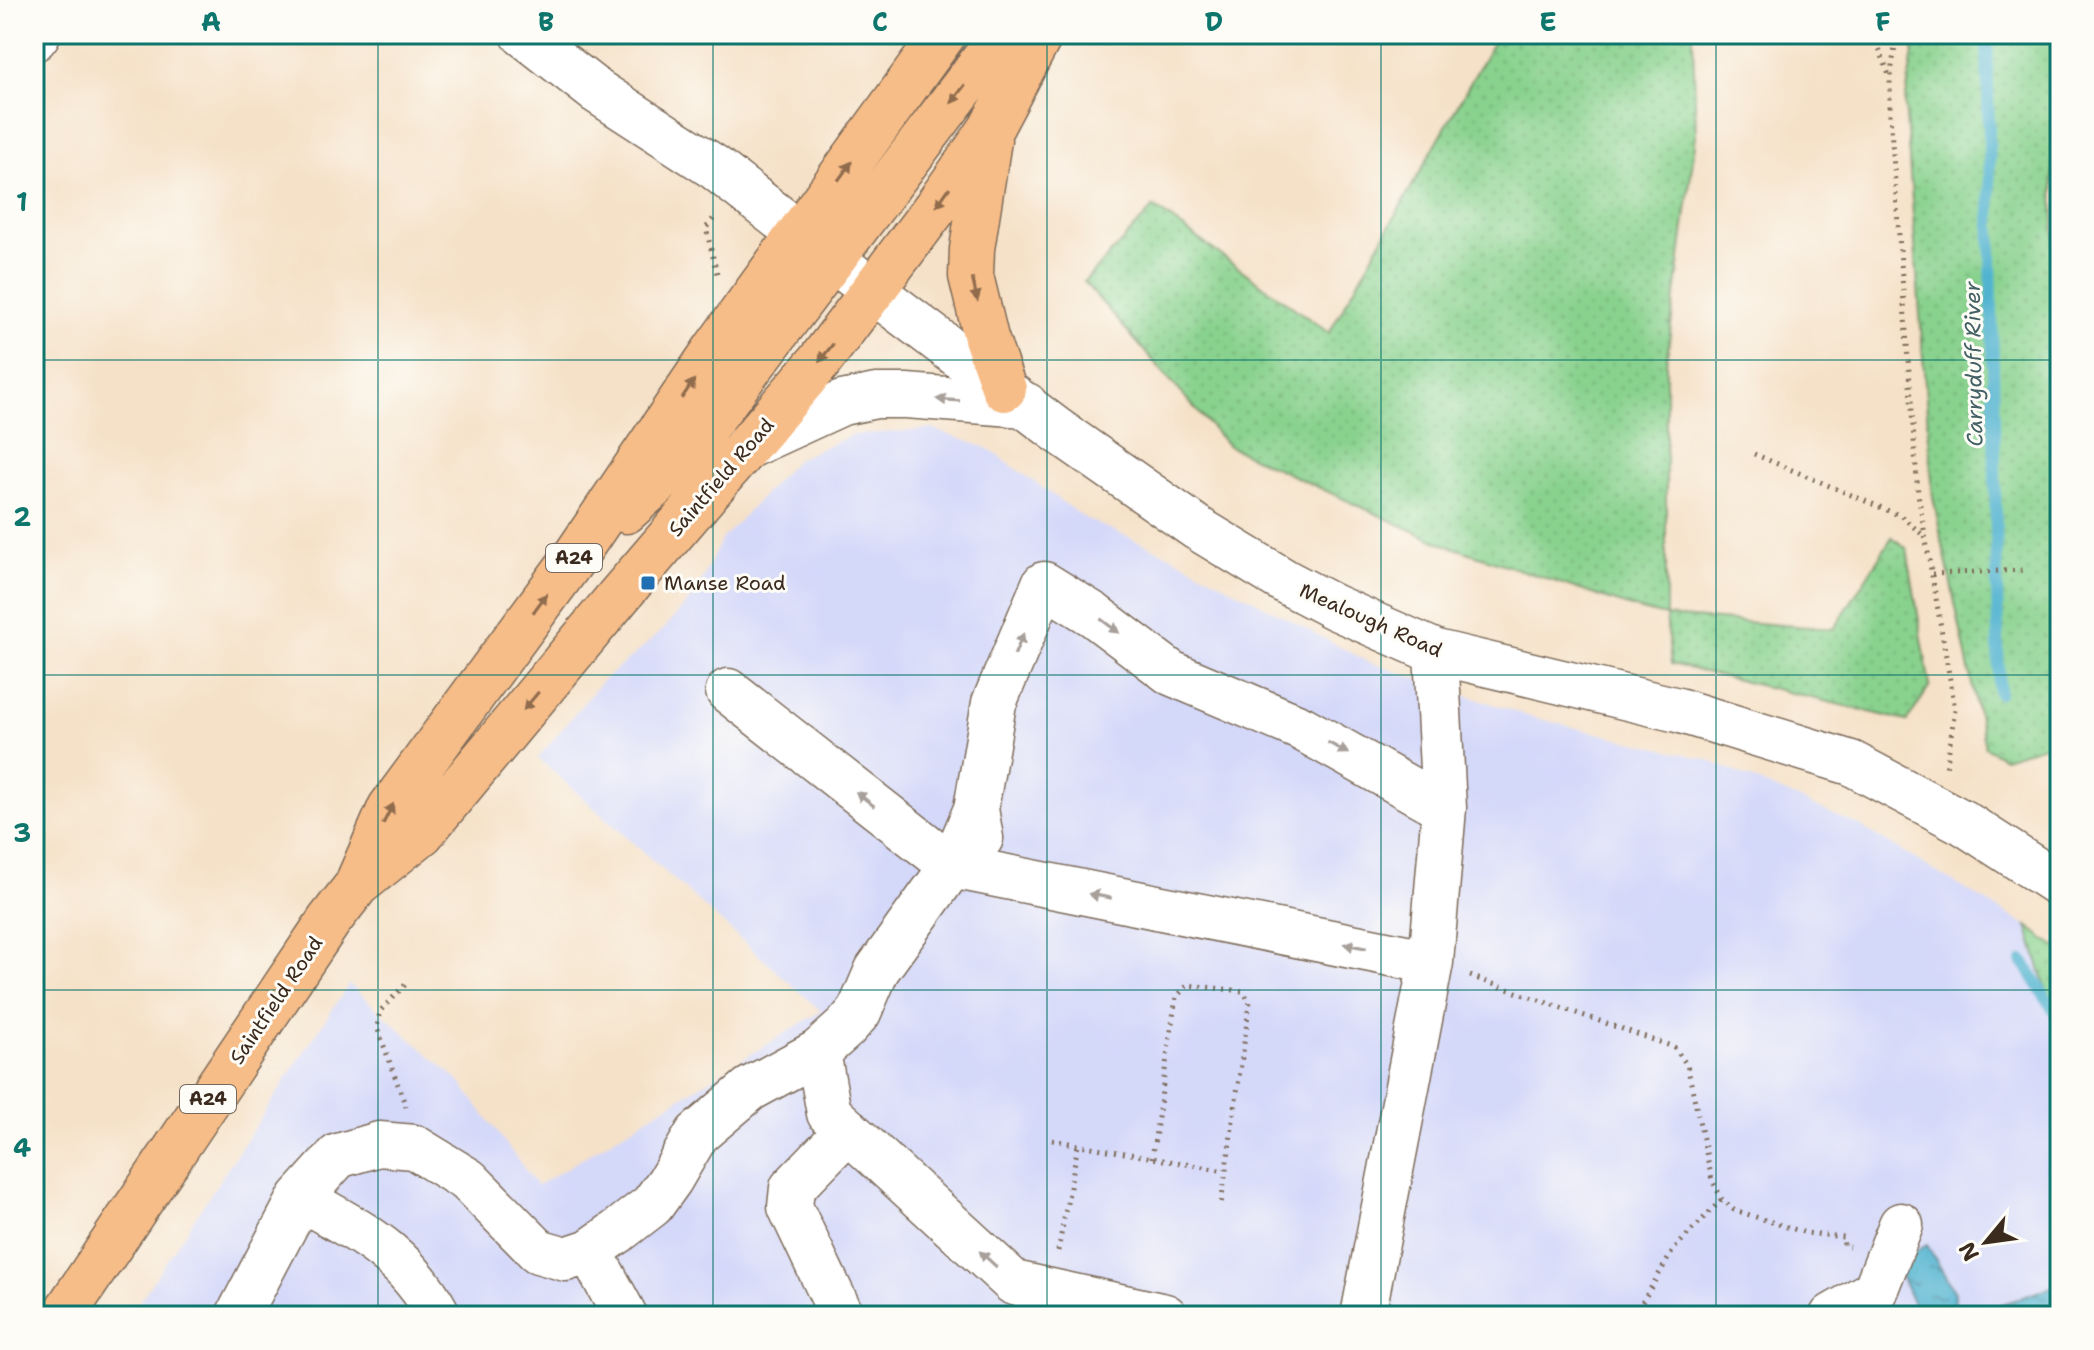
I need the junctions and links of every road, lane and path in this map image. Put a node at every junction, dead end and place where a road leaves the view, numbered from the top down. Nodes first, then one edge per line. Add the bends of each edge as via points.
1 (38, 34) edge
2 (944, 34) edge
3 (1007, 34) edge
4 (1041, 34) edge
5 (1874, 34) edge
6 (1897, 34) edge
7 (525, 35) edge
8 (34, 39) edge
9 (1890, 79) junction
10 (990, 130) junction
11 (799, 235) junction
12 (833, 261) junction
13 (873, 291) junction
14 (1015, 397) junction
15 (746, 447) junction
16 (1754, 454) dead end
17 (1925, 536) junction
18 (574, 558) junction
19 (2023, 570) dead end
20 (1932, 574) junction
21 (1436, 652) junction
22 (728, 691) dead end
23 (1444, 808) junction
24 (1940, 810) junction
25 (969, 870) junction
26 (2058, 880) edge
27 (357, 885) junction
28 (1431, 962) junction
29 (405, 985) dead end
30 (818, 1052) junction
31 (848, 1130) junction
32 (1052, 1140) dead end
33 (1078, 1145) junction
34 (414, 1147) junction
35 (1152, 1158) junction
36 (1225, 1171) junction
37 (300, 1198) junction
38 (1722, 1199) junction
39 (1221, 1205) dead end
40 (1901, 1225) dead end
41 (1806, 1233) dead end
42 (590, 1251) junction
43 (1034, 1298) edge
44 (1637, 1315) edge
45 (63, 1316) edge
46 (238, 1316) edge
47 (439, 1316) edge
48 (625, 1316) edge
49 (842, 1316) edge
50 (1165, 1316) edge
51 (1363, 1316) edge
52 (1832, 1316) edge

1 - 8 street
11 -> 2 highway, Saintfield Road / A24
3 -> 12 highway
4 - 10 highway, Saintfield Road / A24
5 - 9 path
6 - 9 path
7 - 11 street via 595,90 714,167
9 - 17 path
10 -> 13 highway, Saintfield Road / A24
10 -> 14 highway via 971,276 986,338
11 - 12 street
18 -> 11 highway, Saintfield Road / A24
12 - 13 street, Mealough Road
12 - 18 highway via 676,466
13 - 14 street, Mealough Road
13 -> 15 highway, Saintfield Road / A24
14 -> 15 street via 876,396 842,403
14 - 21 street, Mealough Road via 1234,551 1334,607
15 -> 27 highway, Saintfield Road / A24 via 422,833
16 - 17 path via 1901,516
17 - 20 path
27 -> 18 highway, Saintfield Road / A24 via 390,808
19 - 20 path
20 - 24 path via 1955,709
21 - 23 street
21 - 24 street, Mealough Road via 1678,710 1851,763
25 -> 22 street
25 -> 23 street via 994,703 1044,584 1171,673 1311,734
23 - 28 street
24 - 26 street, Mealough Road
28 -> 25 street
25 - 30 street via 877,970 859,1012
27 - 45 highway, Saintfield Road / A24
28 - 38 path via 1674,1047 1687,1065 1712,1180
28 - 51 street
29 - 34 path via 380,1011 377,1027 406,1106
30 - 31 street via 829,1113
30 - 42 street via 750,1089 697,1134 652,1205
43 -> 31 street
31 - 49 street via 792,1188 790,1207
32 - 33 path
33 - 35 path
33 - 43 path
34 - 37 street via 379,1144 338,1156
34 - 42 street via 468,1180 538,1251 566,1259
35 - 36 path
35 - 36 path via 1176,997 1188,985 1242,991 1250,1001
36 - 39 path
37 - 46 street
37 - 47 street via 398,1260
38 - 41 path via 1734,1210
38 - 44 path via 1674,1249
40 - 52 street via 1875,1291
42 - 48 street
43 - 50 street

